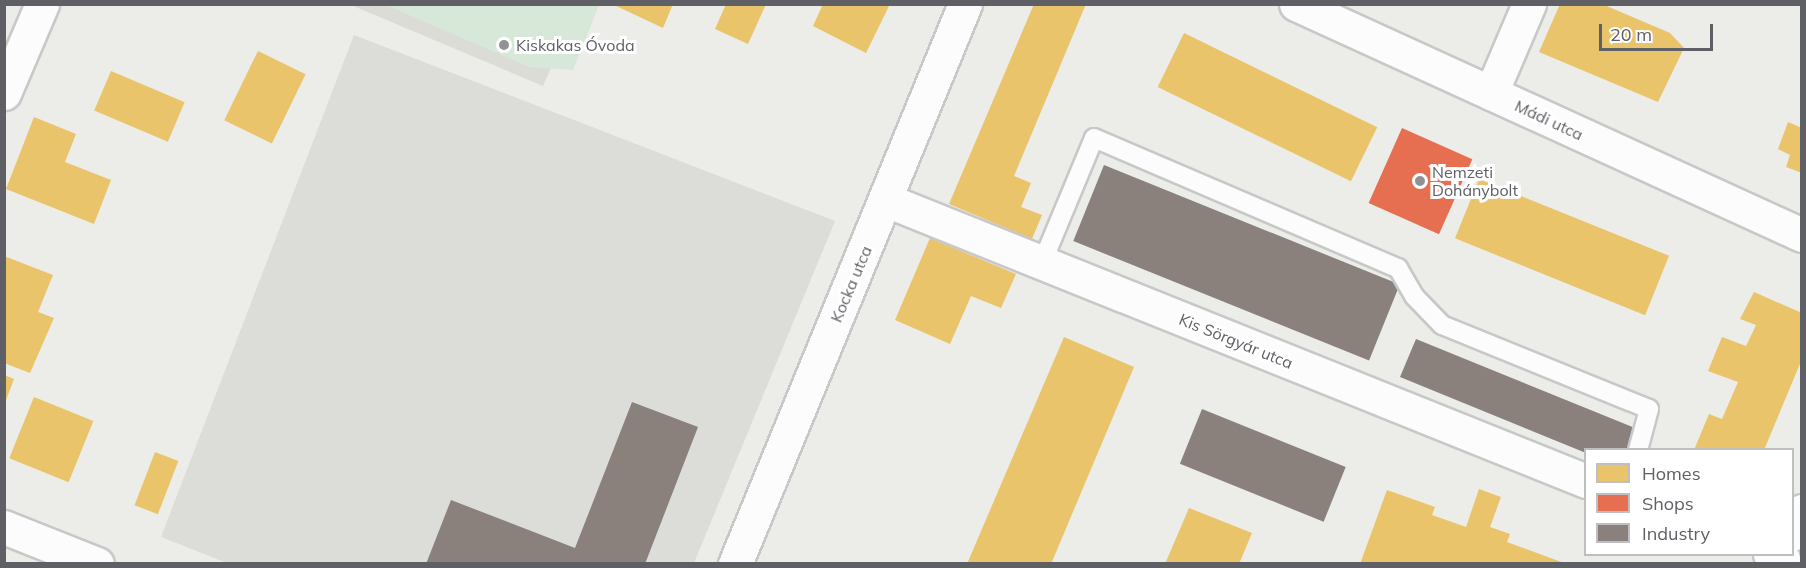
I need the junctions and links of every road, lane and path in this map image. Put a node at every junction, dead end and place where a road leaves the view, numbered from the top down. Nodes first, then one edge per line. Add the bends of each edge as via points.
1 (42, 4) edge
2 (965, 4) edge
3 (1296, 4) edge
4 (1529, 4) edge
5 (4, 93) edge
6 (1491, 93) junction
7 (886, 200) junction
8 (1802, 235) edge
9 (1042, 263) junction
10 (1639, 448) edge
11 (1584, 480) edge
12 (1802, 511) edge
13 (4, 527) edge
14 (1794, 531) edge
15 (98, 564) edge
16 (735, 564) edge

1 - 5 street
2 - 7 street, Kocka utca
3 - 6 street, Mádi utca
4 - 6 street
6 - 8 street, Mádi utca
7 - 9 street, Kis Sörgyár utca
7 - 16 street, Kocka utca
9 - 10 lane via 1094,138 1398,268 1414,297 1442,325 1649,409
9 - 11 street, Kis Sörgyár utca
12 - 14 street
13 - 15 street

